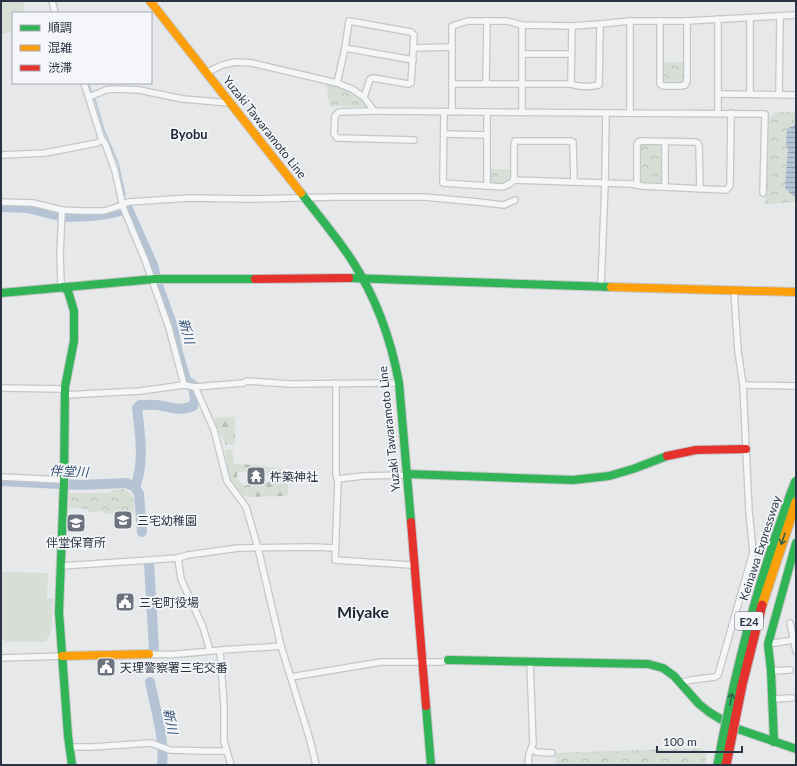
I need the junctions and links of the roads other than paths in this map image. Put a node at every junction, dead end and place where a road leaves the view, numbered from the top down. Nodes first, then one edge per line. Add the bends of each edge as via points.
1 (52, 1) edge
2 (150, 1) edge
3 (55, 12) edge
4 (796, 15) edge
5 (780, 17) junction
6 (750, 18) junction
7 (718, 19) junction
8 (487, 21) junction
9 (630, 21) junction
10 (660, 21) junction
11 (688, 21) junction
12 (600, 24) junction
13 (522, 25) junction
14 (572, 26) junction
15 (452, 47) junction
16 (345, 48) junction
17 (414, 48) junction
18 (523, 54) junction
19 (570, 54) junction
20 (413, 60) junction
21 (206, 73) junction
22 (337, 82) junction
23 (486, 83) junction
24 (84, 84) edge
25 (452, 84) junction
26 (522, 84) junction
27 (571, 84) junction
28 (718, 94) junction
29 (750, 94) junction
30 (779, 94) junction
31 (796, 95) edge
32 (90, 97) junction
33 (364, 97) junction
34 (230, 103) junction
35 (374, 111) junction
36 (444, 112) junction
37 (452, 112) junction
38 (487, 112) junction
39 (522, 112) junction
40 (606, 113) junction
41 (630, 113) junction
42 (718, 113) junction
43 (731, 113) junction
44 (444, 134) junction
45 (487, 135) junction
46 (102, 140) junction
47 (414, 140) dead end
48 (665, 142) junction
49 (1, 155) edge
50 (514, 180) junction
51 (574, 181) junction
52 (605, 183) junction
53 (637, 185) junction
54 (487, 186) junction
55 (665, 187) junction
56 (700, 188) junction
57 (762, 192) dead end
58 (305, 198) junction
59 (515, 200) dead end
60 (1, 202) edge
61 (123, 204) junction
62 (62, 210) junction
63 (363, 278) junction
64 (155, 279) junction
65 (63, 287) junction
66 (601, 287) junction
67 (734, 292) junction
68 (796, 292) edge
69 (1, 293) edge
70 (336, 383) junction
71 (398, 383) junction
72 (184, 385) junction
73 (743, 385) junction
74 (796, 386) edge
75 (195, 387) junction
76 (1, 388) edge
77 (65, 392) junction
78 (746, 449) junction
79 (406, 474) junction
80 (1, 477) edge
81 (337, 479) junction
82 (796, 480) edge
83 (64, 483) junction
84 (796, 502) edge
85 (796, 543) edge
86 (258, 548) junction
87 (335, 548) junction
88 (178, 558) junction
89 (62, 566) junction
90 (414, 566) junction
91 (790, 623) dead end
92 (793, 640) junction
93 (768, 644) junction
94 (282, 646) junction
95 (210, 651) junction
96 (220, 651) junction
97 (796, 651) edge
98 (149, 654) joint
99 (62, 656) junction
100 (1, 658) edge
101 (448, 660) joint
102 (423, 662) junction
103 (530, 662) junction
104 (790, 670) dead end
105 (771, 671) junction
106 (291, 677) junction
107 (680, 684) junction
108 (792, 698) dead end
109 (773, 699) junction
110 (774, 742) junction
111 (70, 747) junction
112 (531, 749) junction
113 (796, 749) edge
114 (227, 750) junction
115 (552, 753) dead end
116 (72, 765) edge
117 (230, 765) edge
118 (316, 765) edge
119 (431, 765) edge
120 (528, 765) edge
121 (718, 765) edge
122 (726, 765) edge

1 - 3 street
2 - 21 main road, Yuzaki Tawaramoto Line
4 - 5 street
5 - 6 street
5 - 30 street
6 - 7 street
6 - 29 street
7 - 11 street
7 - 28 street
8 - 13 street via 507,21
8 - 15 street via 468,21 452,26
8 - 23 street
9 - 10 street
9 - 12 street
9 - 41 street
10 - 11 street
10 - 11 street via 660,84 663,86 685,85
12 - 14 street
12 - 27 street via 599,85
13 - 14 street
13 - 18 street
14 - 19 street
15 - 17 street
15 - 25 street
16 - 17 street via 349,21 411,32 414,36
16 - 20 street
16 - 22 street
17 - 20 street
18 - 19 street
18 - 26 street
19 - 27 street
20 - 33 street via 411,83 373,78 370,79
21 - 22 street via 222,65 236,62 252,63
21 - 34 main road, Yuzaki Tawaramoto Line
22 - 33 street
23 - 25 street
23 - 26 street
24 - 32 street
25 - 37 street
26 - 27 street
26 - 39 street
28 - 29 street
28 - 42 street
29 - 30 street
30 - 31 street
32 - 34 street via 106,90 120,90
32 - 46 street
33 - 35 street
34 - 58 main road, Yuzaki Tawaramoto Line
35 - 36 street
35 - 47 street via 339,112 335,116 334,132 337,138
36 - 37 street
36 - 44 street
37 - 38 street
38 - 39 street
38 - 45 street
39 - 40 street
40 - 41 street
40 - 52 street
41 - 42 street
42 - 43 street
43 - 56 street via 730,186 726,190
43 - 57 street via 765,114
44 - 45 street
44 - 54 street via 443,183
45 - 54 street
46 - 49 street via 45,153
46 - 61 street via 116,171
48 - 53 street via 640,141 637,144
48 - 55 street
48 - 56 street via 695,142 700,146
50 - 51 street
50 - 51 street via 515,141 569,141 574,145
50 - 54 street via 503,187
51 - 52 street
52 - 53 street
52 - 66 street
53 - 55 street
55 - 56 street
58 - 59 street via 424,197 504,205
58 - 61 street via 190,198
58 - 63 main road, Yuzaki Tawaramoto Line via 353,260
60 - 62 street via 33,203
61 - 62 street via 104,211
61 - 64 street
62 - 65 street via 60,255
63 - 64 main road
63 - 66 main road
63 - 71 main road, Yuzaki Tawaramoto Line via 377,306 391,345
64 - 65 main road
64 - 72 street
65 - 69 main road
65 - 77 main road via 68,291 74,311 74,341
66 - 67 main road
67 - 68 main road
67 - 73 street
70 - 71 street
70 - 75 street via 290,384 247,381
70 - 81 street
71 - 79 main road, Yuzaki Tawaramoto Line
72 - 75 street
72 - 77 street via 140,391
73 - 74 street
73 - 78 street
75 - 86 street via 214,430 227,481 246,507
76 - 77 street
77 - 83 main road
78 - 79 main road via 696,450 663,456 617,474 573,480
78 - 107 street via 753,552 718,675
79 - 81 street
79 - 90 main road, Yuzaki Tawaramoto Line
80 - 83 street
81 - 87 street
121 -> 82 main road, Keinawa Expressway / E24, bridge via 745,636 784,509
83 - 89 main road
84 -> 122 main road, Keinawa Expressway / E24, bridge via 753,638 733,722
85 - 93 main road
86 - 87 street
86 - 88 street via 239,548
86 - 94 street
87 - 90 street via 335,560
88 - 89 street
88 - 95 street via 181,579 203,627
89 - 99 main road via 59,612
90 - 102 main road, Yuzaki Tawaramoto Line
91 - 92 street
92 - 93 street
92 - 97 street
93 - 105 main road
94 - 96 street
94 - 106 street
95 - 96 street
95 - 98 street
96 - 114 street via 224,741
98 - 99 main road
99 - 100 street
99 - 111 main road
101 - 102 street
101 - 103 main road
102 - 106 street via 381,662
102 - 119 main road, Yuzaki Tawaramoto Line
103 - 107 main road via 648,664 663,668
103 - 112 street via 533,744
104 - 105 street
105 - 109 main road
106 - 118 street
107 - 110 main road via 699,704 729,725
108 - 109 street
109 - 110 main road
110 - 113 main road
111 - 114 street via 151,744 170,750
111 - 116 main road
112 - 115 street via 536,752
112 - 120 street
114 - 117 street

